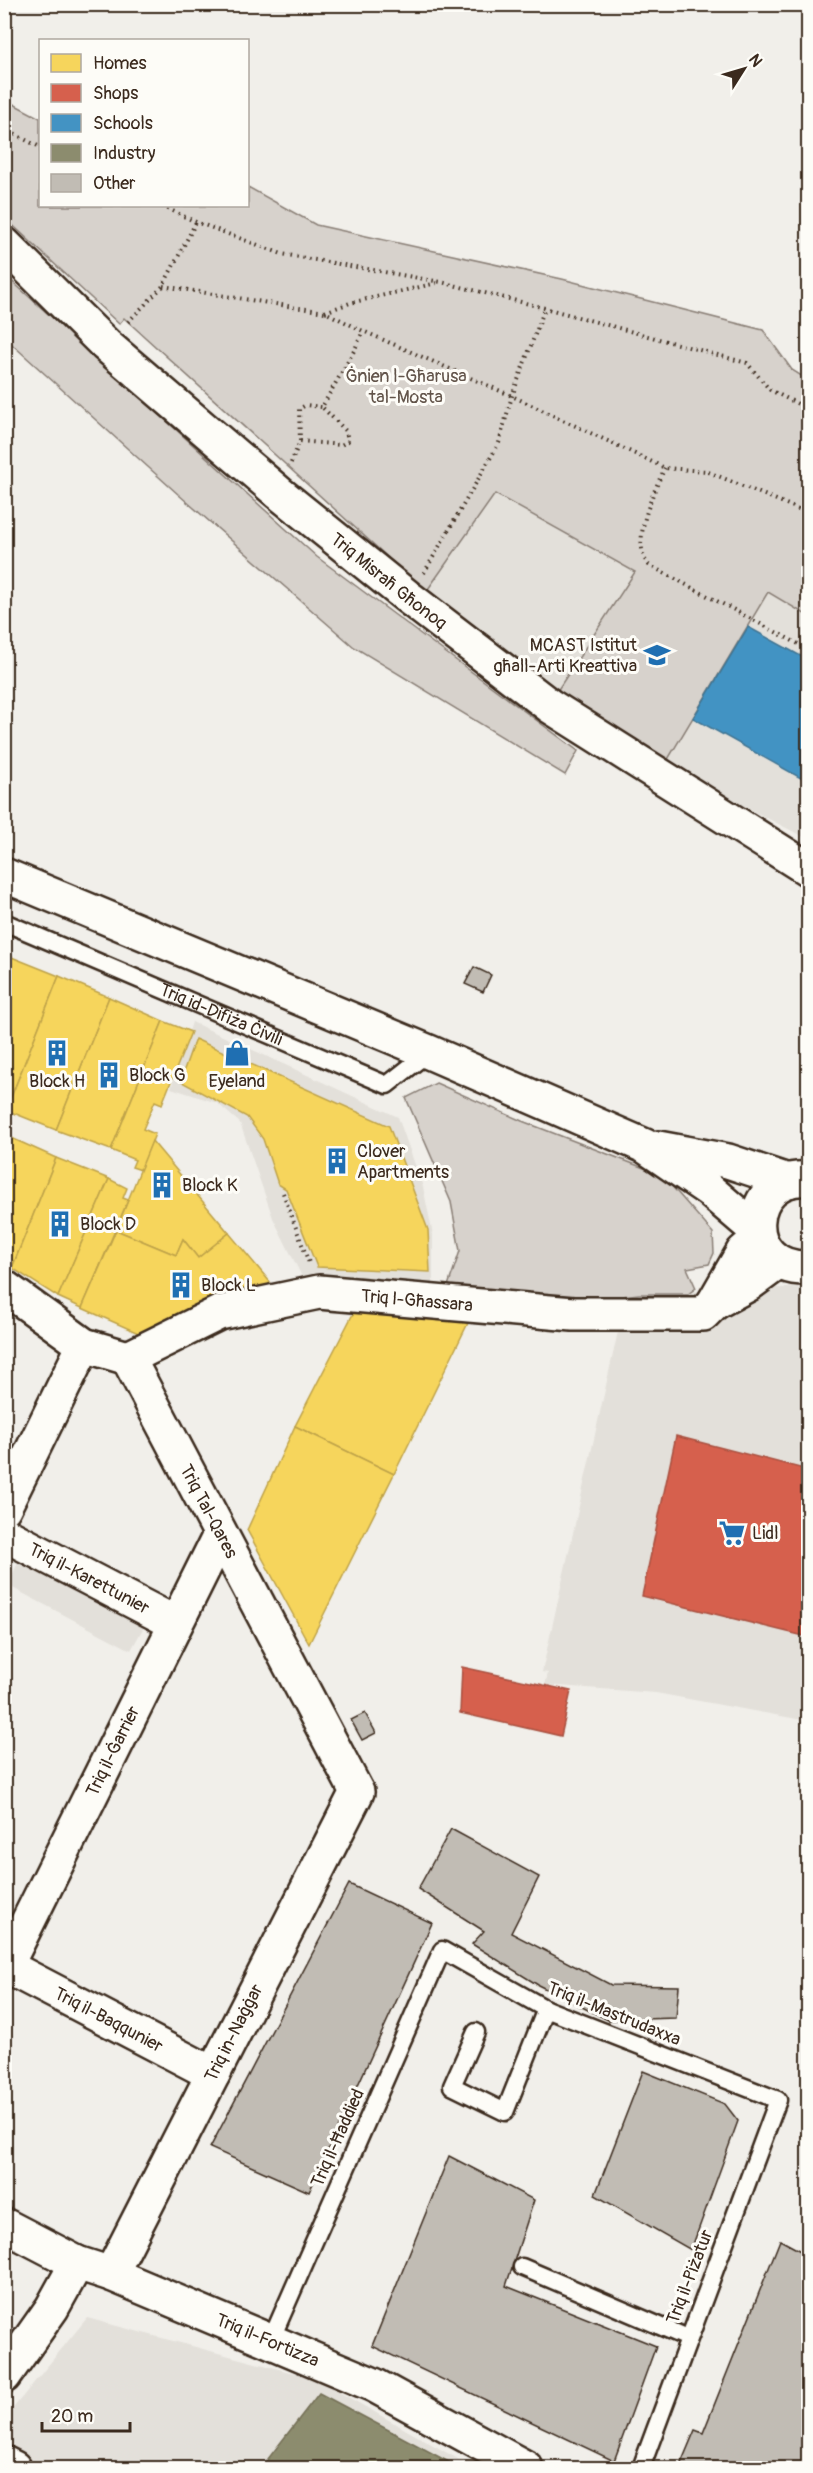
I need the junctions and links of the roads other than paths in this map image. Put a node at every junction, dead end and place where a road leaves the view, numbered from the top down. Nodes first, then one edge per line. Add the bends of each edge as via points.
1 (4, 244) edge
2 (808, 869) edge
3 (4, 875) edge
4 (4, 922) edge
5 (429, 1052) junction
6 (645, 1146) junction
7 (803, 1179) edge
8 (776, 1250) edge
9 (4, 1287) edge
10 (84, 1345) junction
11 (128, 1358) junction
12 (4, 1508) edge
13 (4, 1534) edge
14 (219, 1535) junction
15 (175, 1623) junction
16 (357, 1792) joint
17 (441, 1950) joint
18 (5, 1966) edge
19 (546, 2009) junction
20 (476, 2032) dead end
21 (213, 2074) junction
22 (778, 2100) joint
23 (4, 2225) edge
24 (77, 2263) junction
25 (522, 2267) dead end
26 (111, 2274) junction
27 (688, 2338) junction
28 (270, 2342) junction
29 (4, 2376) edge
30 (4, 2463) edge
31 (14, 2469) edge
32 (526, 2469) edge
33 (641, 2469) edge

1 - 2 street, Triq Misraħ Għonoq via 106,345 409,598 550,706
3 - 5 street
4 - 5 lane, Triq id-Difiża Ċivili via 387,1085
5 - 6 street
6 - 7 street
6 - 8 street via 708,1189
7 - 8 street via 771,1190 761,1206
8 - 11 street, Triq l-Għassara via 743,1252 708,1309 573,1314 319,1292 219,1313
9 - 10 street
10 - 11 street
10 - 12 street
11 - 14 street, Triq Tal-Qares
13 - 15 street, Triq il-Karettunier
14 - 15 street, Triq il-Ġarrier
14 - 16 street, Triq Tal-Qares
15 - 18 street, Triq il-Ġarrier
16 - 21 street, Triq in-Naġġar
17 - 19 lane, Triq il-Mastrudaxxa
17 - 28 lane, Triq il-Ħaddied
18 - 21 street, Triq il-Baqqunier
19 - 20 lane via 505,2112 452,2086
19 - 22 lane, Triq il-Mastrudaxxa
21 - 26 street, Triq in-Naġġar
22 - 27 lane, Triq il-Piżatur
23 - 24 street, Triq il-Fortizza
24 - 26 street, Triq il-Fortizza
24 - 29 street via 52,2308
25 - 27 lane
26 - 28 street, Triq il-Fortizza
27 - 33 lane, Triq il-Piżatur
28 - 32 street, Triq il-Fortizza via 374,2385
30 - 31 street

